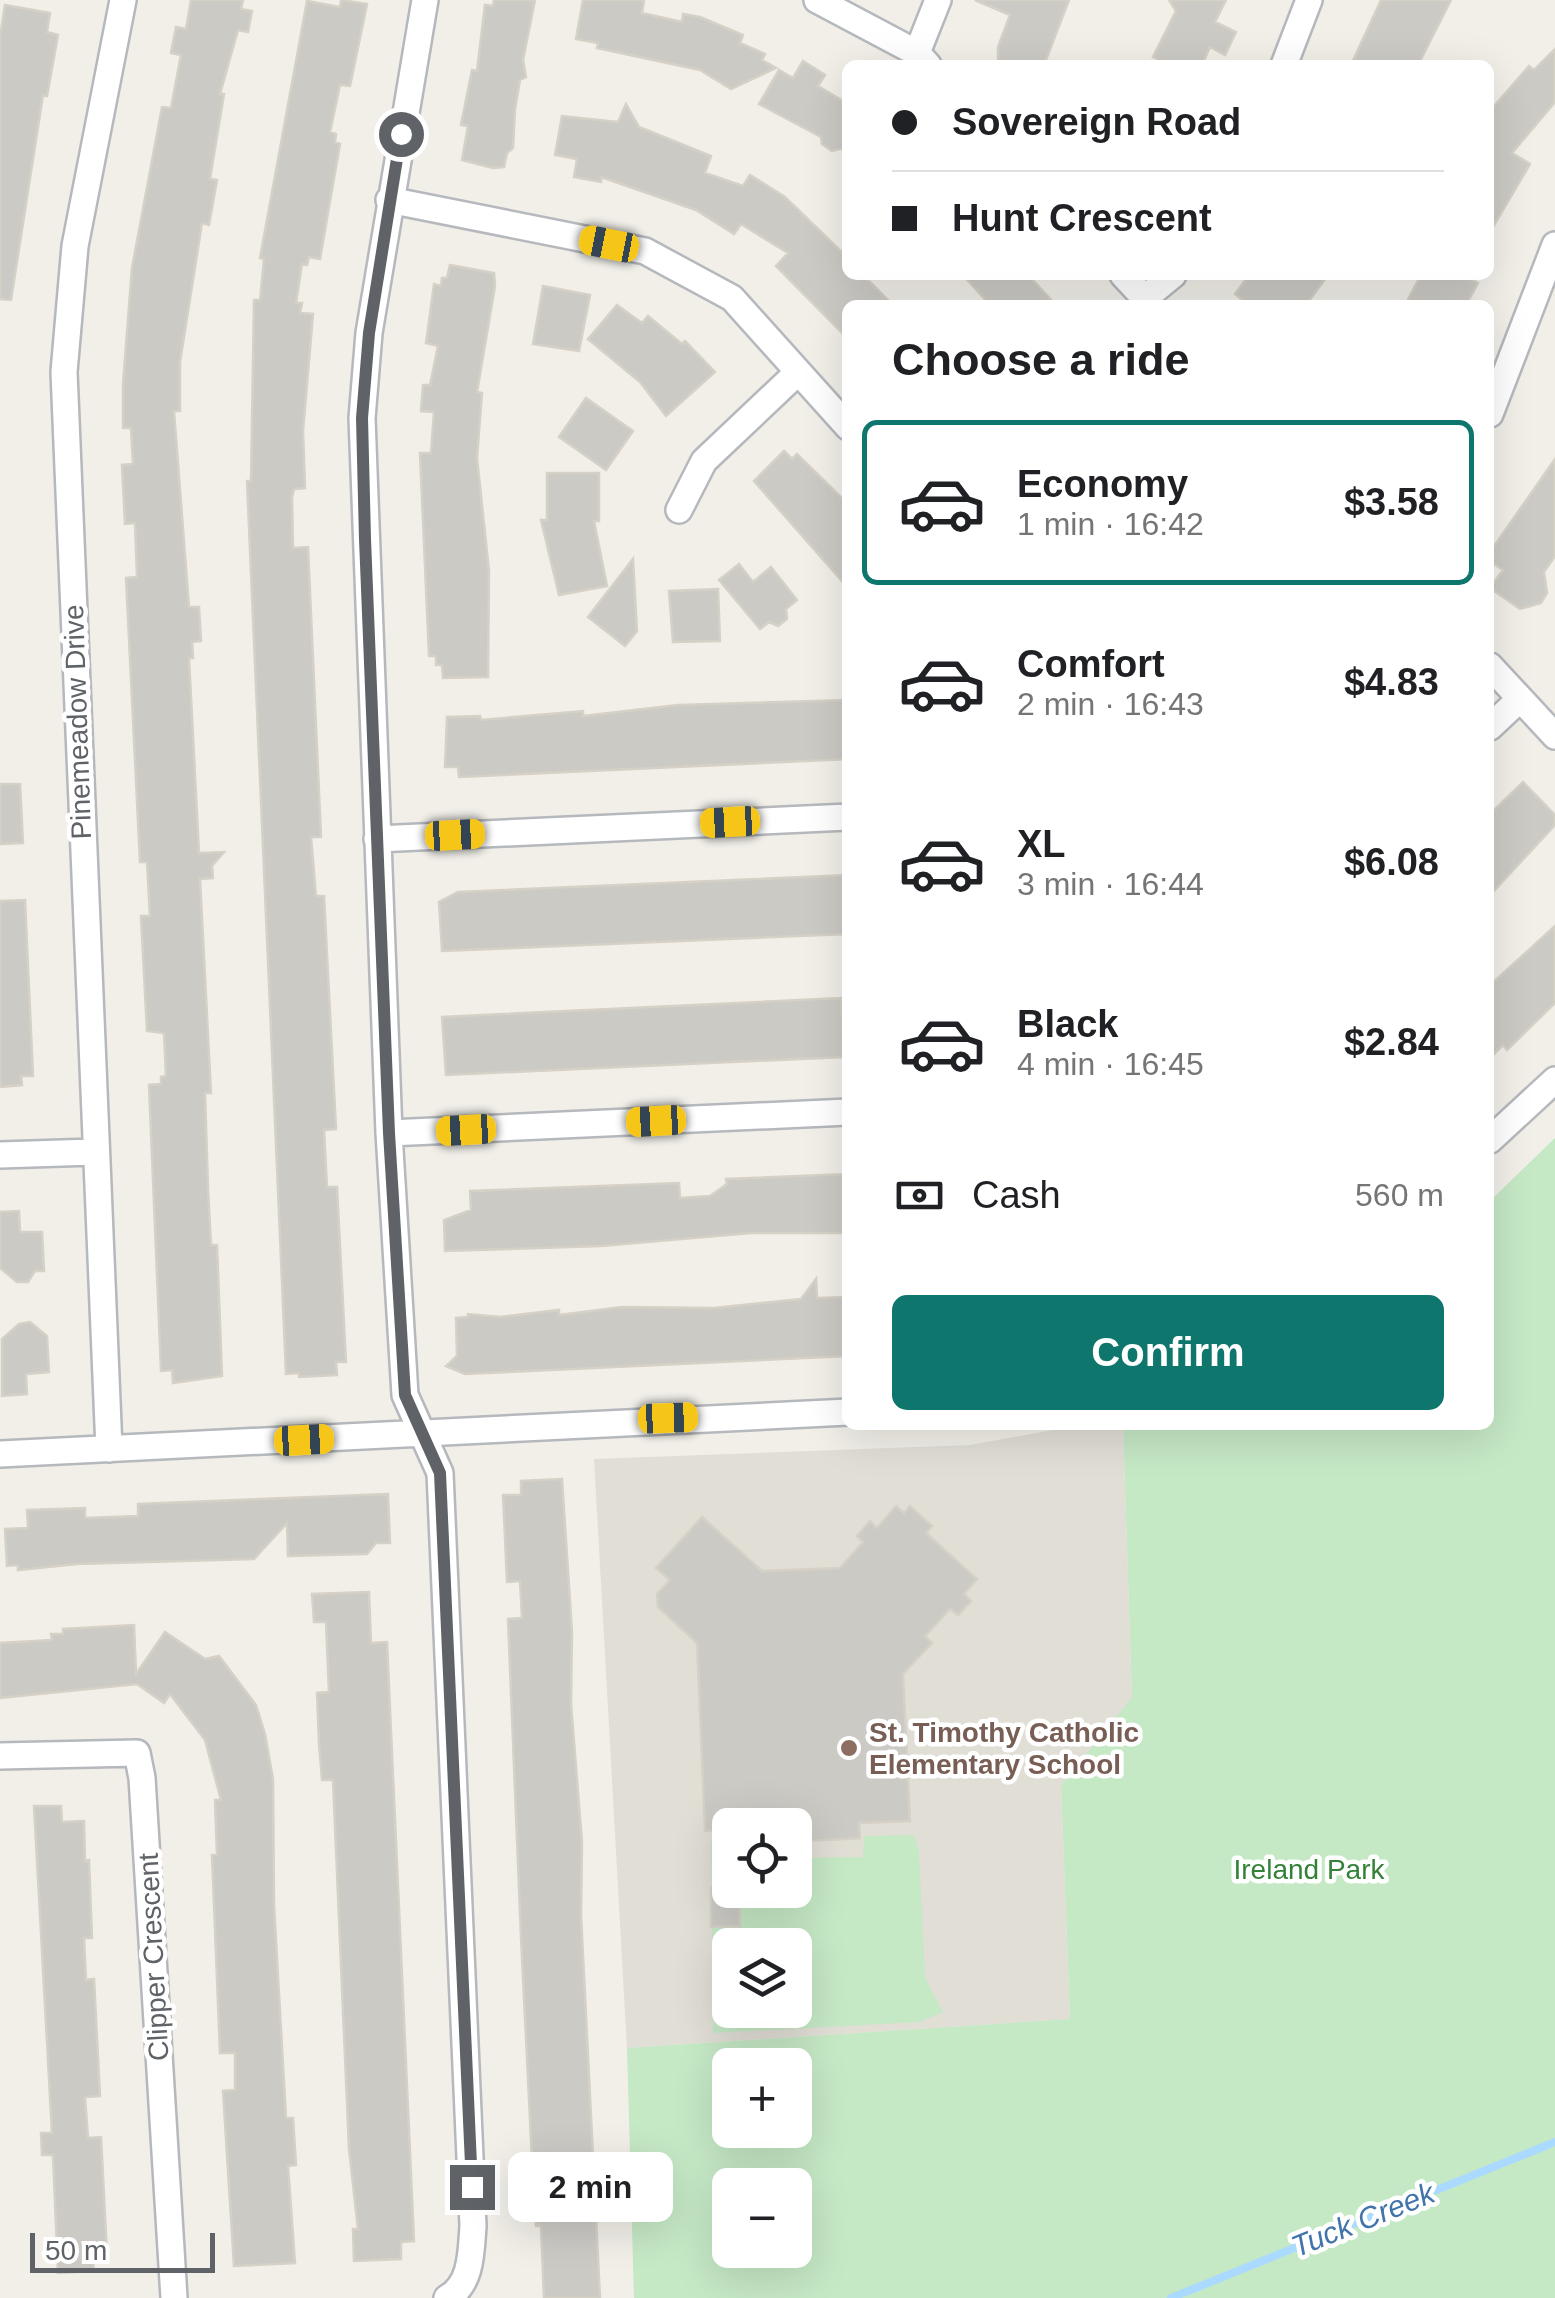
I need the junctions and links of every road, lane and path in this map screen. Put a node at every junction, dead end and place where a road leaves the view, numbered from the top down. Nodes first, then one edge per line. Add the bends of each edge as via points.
1 (123, 0) edge
2 (424, 0) edge
3 (816, 0) edge
4 (938, 0) edge
5 (1309, 0) edge
6 (923, 59) edge
7 (1286, 60) edge
8 (390, 200) junction
9 (1555, 246) edge
10 (1128, 280) edge
11 (1168, 280) edge
12 (1146, 300) edge
13 (1150, 300) edge
14 (1544, 310) edge
15 (797, 373) junction
16 (1494, 406) edge
17 (842, 421) edge
18 (680, 510) dead end
19 (1494, 670) edge
20 (1520, 699) junction
21 (1494, 722) edge
22 (1555, 736) edge
23 (842, 817) edge
24 (376, 839) junction
25 (1555, 1080) edge
26 (842, 1112) edge
27 (389, 1133) junction
28 (1494, 1136) edge
29 (94, 1152) junction
30 (0, 1155) edge
31 (842, 1412) edge
32 (420, 1435) junction
33 (109, 1448) junction
34 (0, 1454) edge
35 (0, 1756) edge
36 (174, 2298) edge
37 (447, 2298) edge

1 - 29 street, Pinemeadow Drive via 75,246 64,372
2 - 8 street
3 - 6 street
4 - 6 street
5 - 7 street
8 - 15 street via 645,251 732,298
8 - 24 street via 362,418
9 - 14 street
10 - 12 street
11 - 13 street
14 - 16 street
15 - 17 street
15 - 18 street via 704,462
19 - 20 street
20 - 21 street
20 - 22 street
23 - 24 street
24 - 27 street
25 - 28 street
26 - 27 street
27 - 32 street via 405,1395
29 - 30 street
29 - 33 street, Pinemeadow Drive
31 - 32 street
32 - 33 street
32 - 37 street via 440,1473 473,2226 470,2267
33 - 34 street
35 - 36 street, Clipper Crescent via 137,1753

